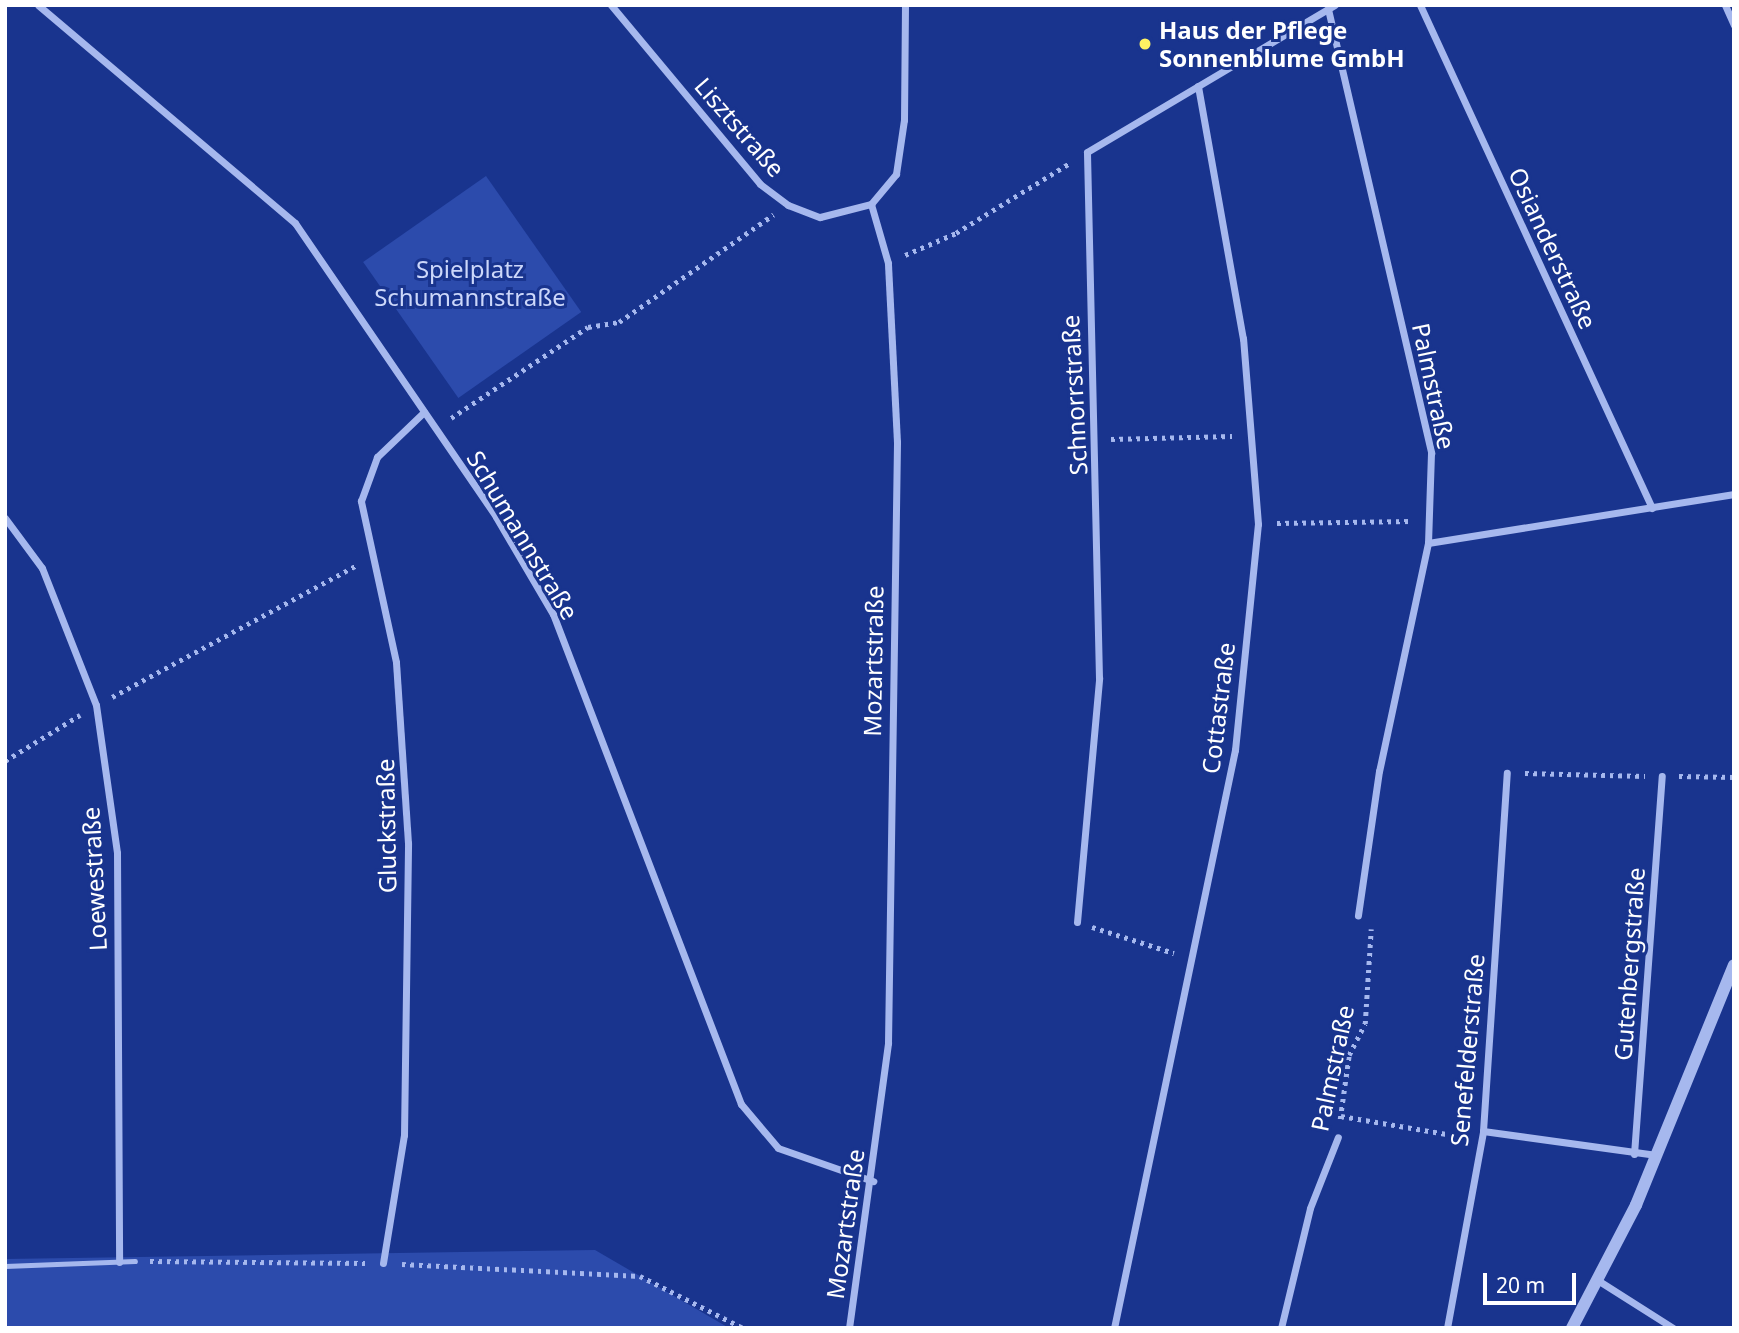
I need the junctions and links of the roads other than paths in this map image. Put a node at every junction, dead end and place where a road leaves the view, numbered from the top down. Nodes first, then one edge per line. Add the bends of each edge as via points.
1 (38, 5) edge
2 (611, 5) edge
3 (905, 5) edge
4 (1420, 5) edge
5 (1725, 5) edge
6 (1331, 7) edge
7 (1734, 25) edge
8 (1198, 86) junction
9 (871, 204) junction
10 (424, 412) junction
11 (1734, 494) edge
12 (1652, 508) junction
13 (5, 518) edge
14 (1427, 543) junction
15 (1507, 773) road end
16 (1662, 776) road end
17 (1358, 915) dead end
18 (1077, 922) road end
19 (1734, 965) edge
20 (1483, 1130) junction
21 (1338, 1137) road end
22 (1633, 1154) junction
23 (1656, 1155) junction
24 (873, 1181) junction
25 (135, 1261) road end
26 (119, 1262) junction
27 (383, 1264) road end
28 (5, 1266) edge
29 (1599, 1281) junction
30 (849, 1328) edge
31 (1114, 1328) edge
32 (1281, 1328) edge
33 (1447, 1328) edge
34 (1572, 1328) edge
35 (1673, 1328) edge

1 - 10 street, Schumannstraße via 295,223
2 - 9 street, Lisztstraße via 760,184 788,205 820,217
3 - 9 street via 904,120 896,174
4 - 12 street, Osianderstraße
5 - 7 street
6 - 8 street
6 - 14 street, Palmstraße via 1431,453
8 - 18 street, Schnorrstraße via 1087,152 1099,678
8 - 31 street, Cottastraße via 1243,339 1258,524 1235,751
9 - 24 street, Mozartstraße via 888,263 897,442 888,1043
10 - 24 street, Schumannstraße via 553,614 741,1104 778,1148
10 - 27 street, Gluckstraße via 377,457 361,501 396,662 408,842 404,1135
11 - 12 street
12 - 14 street
13 - 26 street, Loewestraße via 42,568 96,705 117,853
14 - 17 street, Palmstraße via 1379,771
15 - 20 street, Senefelderstraße
16 - 22 street, Gutenbergstraße
19 - 23 street
20 - 22 street
20 - 33 street, Senefelderstraße
21 - 32 street, Palmstraße via 1310,1208
22 - 23 street
23 - 29 street
24 - 30 street, Mozartstraße
25 - 26 lane
26 - 28 lane
29 - 34 street
29 - 35 street

